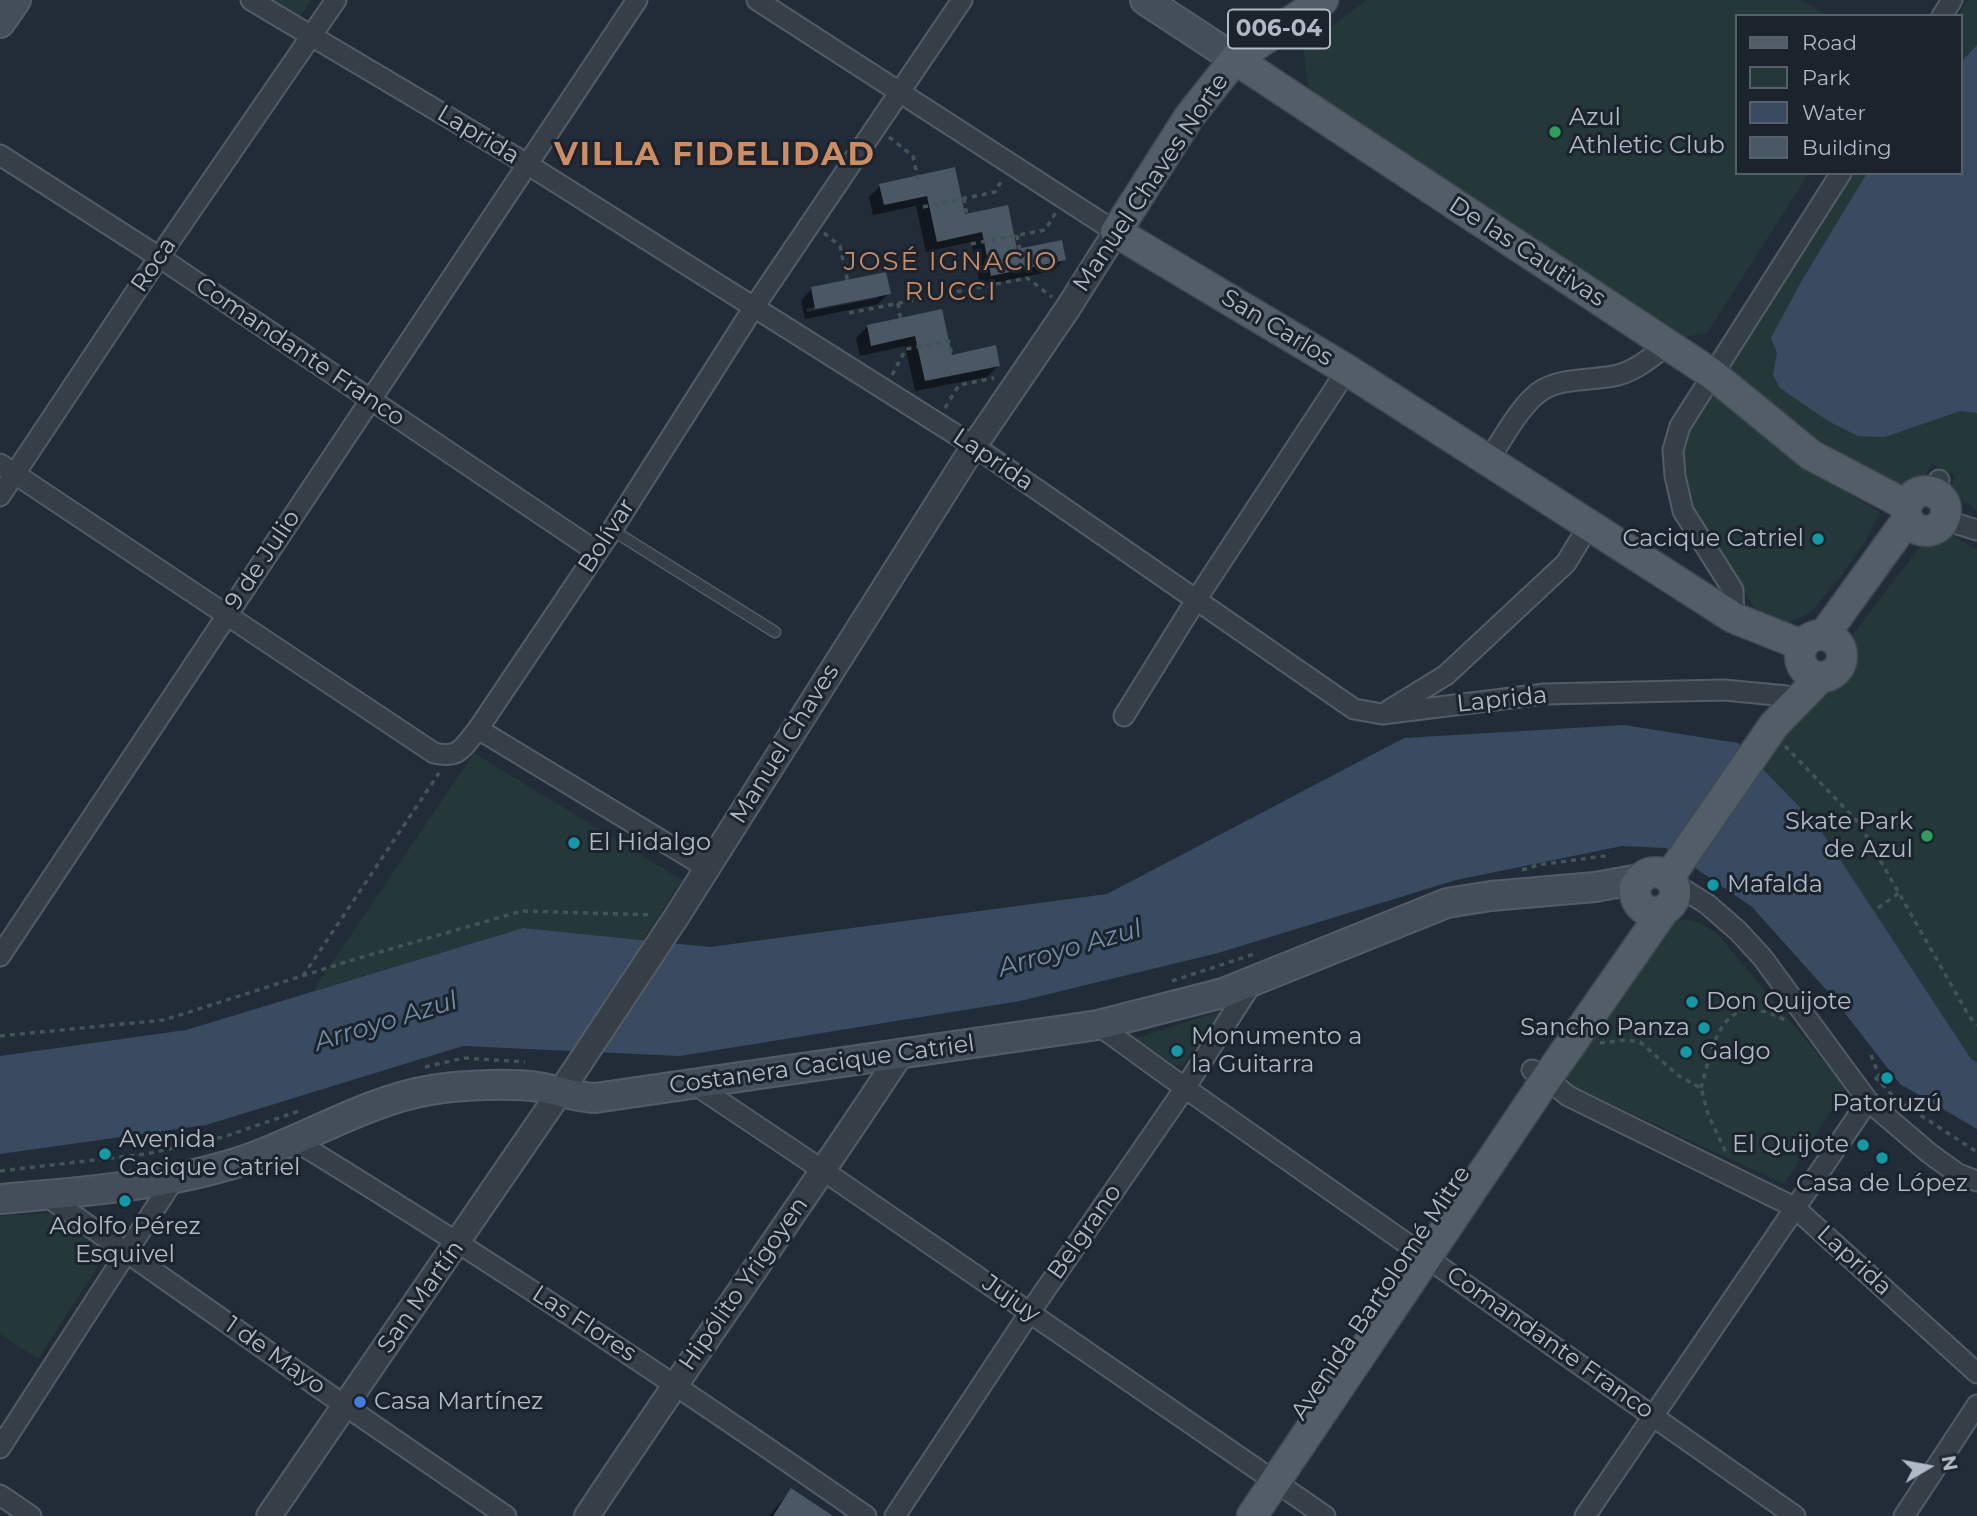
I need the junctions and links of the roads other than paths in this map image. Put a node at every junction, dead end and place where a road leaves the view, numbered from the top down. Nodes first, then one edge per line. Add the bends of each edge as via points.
1 (16, 0) edge
2 (251, 0) edge
3 (336, 0) edge
4 (638, 0) edge
5 (757, 0) edge
6 (962, 0) edge
7 (1145, 0) edge
8 (1323, 0) edge
9 (0, 23) edge
10 (312, 36) junction
11 (1235, 59) junction
12 (900, 92) junction
13 (0, 155) edge
14 (527, 164) junction
15 (1840, 175) edge
16 (1116, 232) junction
17 (159, 257) junction
18 (754, 307) junction
19 (1668, 344) junction
20 (1347, 370) junction
21 (1712, 374) junction
22 (370, 398) junction
23 (974, 446) junction
24 (1488, 461) junction
25 (7, 468) edge
26 (1936, 486) dead end
27 (0, 496) edge
28 (1920, 519) junction
29 (1589, 525) junction
30 (612, 530) junction
31 (1977, 530) edge
32 (597, 552) junction
33 (1196, 600) junction
34 (226, 615) junction
35 (1734, 618) junction
36 (775, 632) dead end
37 (1817, 654) junction
38 (1787, 696) junction
39 (1382, 714) junction
40 (1124, 716) dead end
41 (1774, 725) junction
42 (478, 729) junction
43 (707, 868) junction
44 (1662, 890) junction
45 (0, 956) edge
46 (1252, 983) junction
47 (1098, 1025) junction
48 (902, 1052) junction
49 (1540, 1074) junction
50 (566, 1084) junction
51 (694, 1084) junction
52 (1185, 1088) junction
53 (1868, 1101) junction
54 (295, 1141) junction
55 (824, 1171) junction
56 (174, 1179) junction
57 (1977, 1181) edge
58 (45, 1195) junction
59 (0, 1199) edge
60 (1794, 1207) junction
61 (459, 1242) junction
62 (127, 1250) junction
63 (1420, 1252) junction
64 (1030, 1312) junction
65 (1977, 1373) edge
66 (674, 1383) junction
67 (344, 1405) junction
68 (1977, 1405) edge
69 (1653, 1415) junction
70 (0, 1448) edge
71 (1268, 1477) junction
72 (0, 1495) edge
73 (31, 1516) edge
74 (269, 1516) edge
75 (506, 1516) edge
76 (587, 1516) edge
77 (866, 1516) edge
78 (895, 1516) edge
79 (1230, 1516) edge
80 (1252, 1516) edge
81 (1325, 1516) edge
82 (1585, 1516) edge
83 (1795, 1516) edge
84 (1904, 1516) edge

1 - 9 main road
2 - 10 street, Laprida
3 - 10 street, Roca
4 - 14 street, 9 de Julio
5 - 12 street, San Carlos
6 - 12 street, Bolívar
7 - 11 main road, De las Cautivas
8 - 11 main road, 006-04
10 - 14 street, Laprida
10 - 17 street, Roca
11 - 16 main road, Manuel Chaves Norte via 1189,117
11 - 19 main road, De las Cautivas
12 - 16 street, San Carlos
12 - 18 street, Bolívar
13 - 17 street, Comandante Franco
14 - 18 street, Laprida
14 - 22 street, 9 de Julio
15 - 21 street
16 - 20 main road, San Carlos
16 - 23 street, Manuel Chaves Norte
17 - 22 street, Comandante Franco
17 - 25 street, Roca
18 - 23 street, Laprida
18 - 30 street, Bolívar
19 - 21 main road, De las Cautivas
19 - 24 street via 1619,375 1543,389 1530,400
20 - 24 main road, San Carlos
20 - 33 street
21 - 28 main road, De las Cautivas via 1811,456
21 - 35 street via 1680,426 1673,450 1675,476 1683,511 1732,590
22 - 32 street, Comandante Franco
22 - 34 street, 9 de Julio
23 - 33 street, Laprida
23 - 43 street, Manuel Chaves
24 - 29 main road, San Carlos
25 - 27 street, Roca
25 - 34 street
26 - 28 main road via 1946,514
28 - 31 street
28 - 37 main road
29 - 35 main road, San Carlos
29 - 39 street via 1566,563 1446,676
30 - 32 street, Bolívar
30 - 36 lane
32 - 42 street, Bolívar
33 - 39 street, Laprida via 1354,709
33 - 40 street
34 - 42 street, Bolívar via 434,753 449,756 459,752
34 - 45 street, 9 de Julio
35 - 37 main road, San Carlos
37 - 38 main road
37 - 41 main road
38 - 39 street, Laprida via 1724,690 1544,694
38 - 41 main road
41 - 44 main road
42 - 43 street
43 - 50 street, Manuel Chaves
44 - 46 main road, Costanera Cacique Catriel via 1603,886 1447,903
44 - 49 main road via 1629,926
44 - 49 main road via 1564,1054
44 - 53 street, Costanera Cacique Catriel via 1738,931
46 - 47 main road, Costanera Cacique Catriel
46 - 52 street, Belgrano
47 - 48 main road, Costanera Cacique Catriel
47 - 52 street, Comandante Franco
48 - 51 main road, Costanera Cacique Catriel
48 - 55 street, Hipólito Yrigoyen
49 - 60 street, Laprida via 1568,1096
49 - 63 main road, Avenida Bartolomé Mitre
50 - 51 main road, Costanera Cacique Catriel via 578,1097 595,1098
50 - 54 main road, Costanera Cacique Catriel via 431,1090 395,1098
50 - 61 street, San Martín
51 - 55 street, Jujuy
52 - 63 street, Comandante Franco
52 - 64 street, Belgrano
53 - 57 street, Costanera Cacique Catriel via 1929,1153 1958,1174
53 - 60 street
54 - 56 main road, Costanera Cacique Catriel
54 - 61 street, Las Flores
55 - 64 street, Jujuy
55 - 66 street, Hipólito Yrigoyen
56 - 58 main road, Costanera Cacique Catriel
56 - 62 street
58 - 59 main road, Costanera Cacique Catriel
58 - 62 street, 1 de Mayo
60 - 65 street, Laprida
60 - 69 street
61 - 66 street, Las Flores
61 - 67 street, San Martín
62 - 67 street, 1 de Mayo
62 - 70 street
63 - 69 street, Comandante Franco
63 - 71 main road, Avenida Bartolomé Mitre
64 - 71 street, Jujuy
64 - 78 street, Belgrano
66 - 76 street, Hipólito Yrigoyen
66 - 77 street, Las Flores
67 - 74 street, San Martín
67 - 75 street, 1 de Mayo
68 - 84 street
69 - 82 street
69 - 83 street, Comandante Franco
71 - 79 main road, Avenida Bartolomé Mitre
71 - 80 main road, Avenida Bartolomé Mitre
71 - 81 street, Jujuy
72 - 73 street

